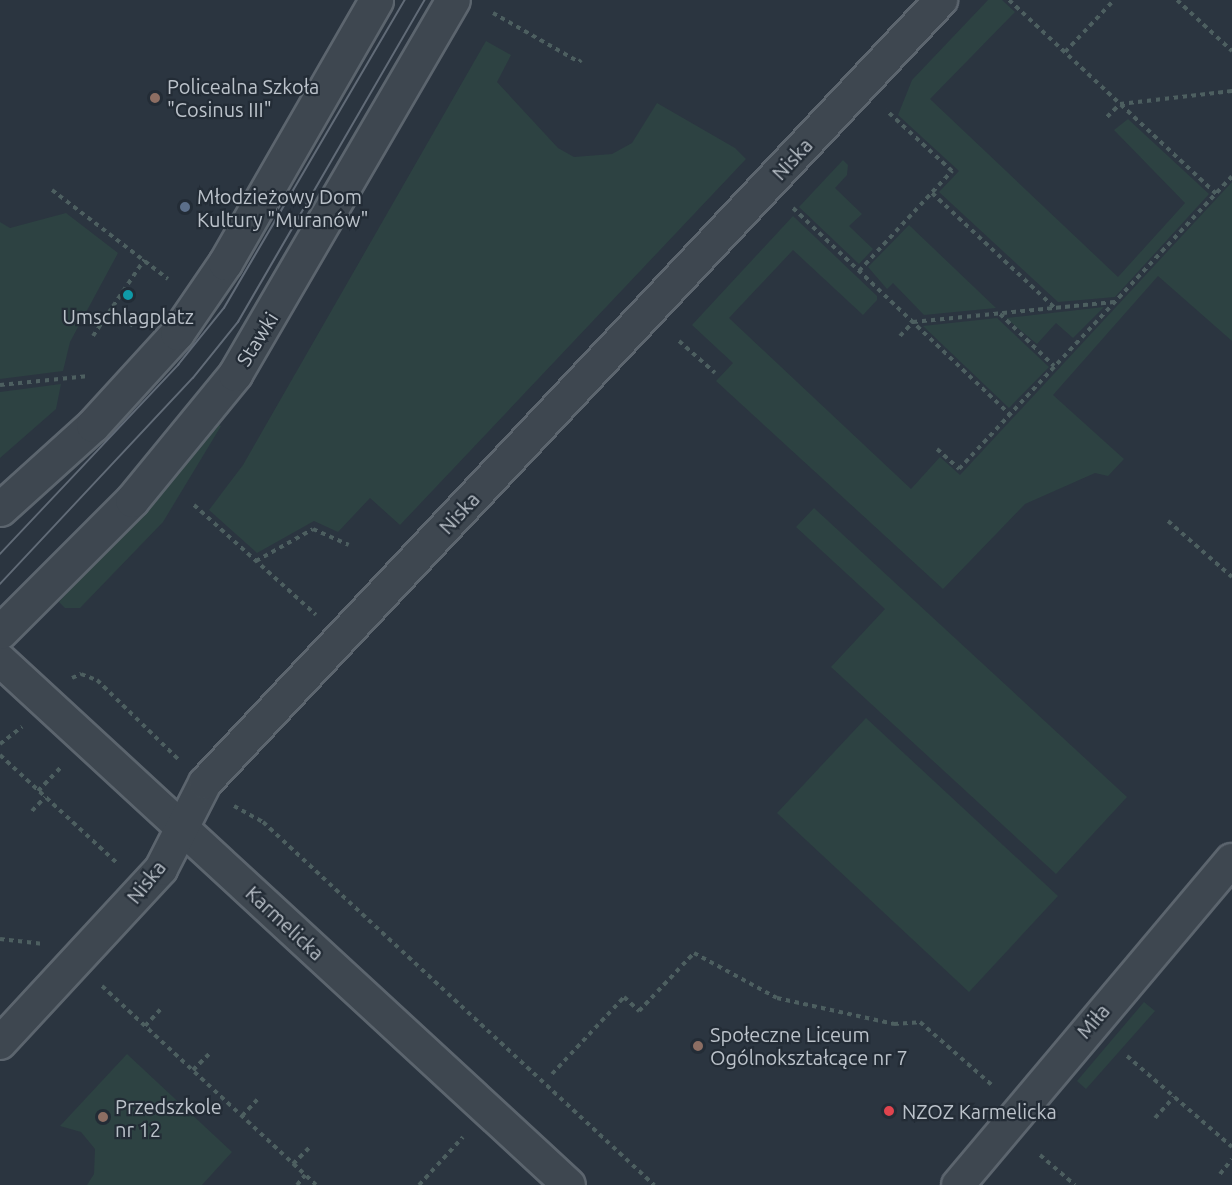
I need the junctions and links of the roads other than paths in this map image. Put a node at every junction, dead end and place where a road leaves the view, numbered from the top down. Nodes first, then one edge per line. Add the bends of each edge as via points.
1 (376, 0) edge
2 (453, 0) edge
3 (941, 0) edge
4 (0, 509) edge
5 (0, 632) edge
6 (0, 660) edge
7 (182, 828) junction
8 (1232, 860) edge
9 (0, 1043) edge
10 (569, 1185) edge
11 (958, 1185) edge

1 - 4 street via 225,263 177,333 93,425
2 - 5 street, Stawki via 235,374 132,500
3 - 7 street, Niska via 205,783
6 - 7 street, Karmelicka
7 - 9 street, Niska via 160,869
7 - 10 street, Karmelicka
8 - 11 street, Miła

